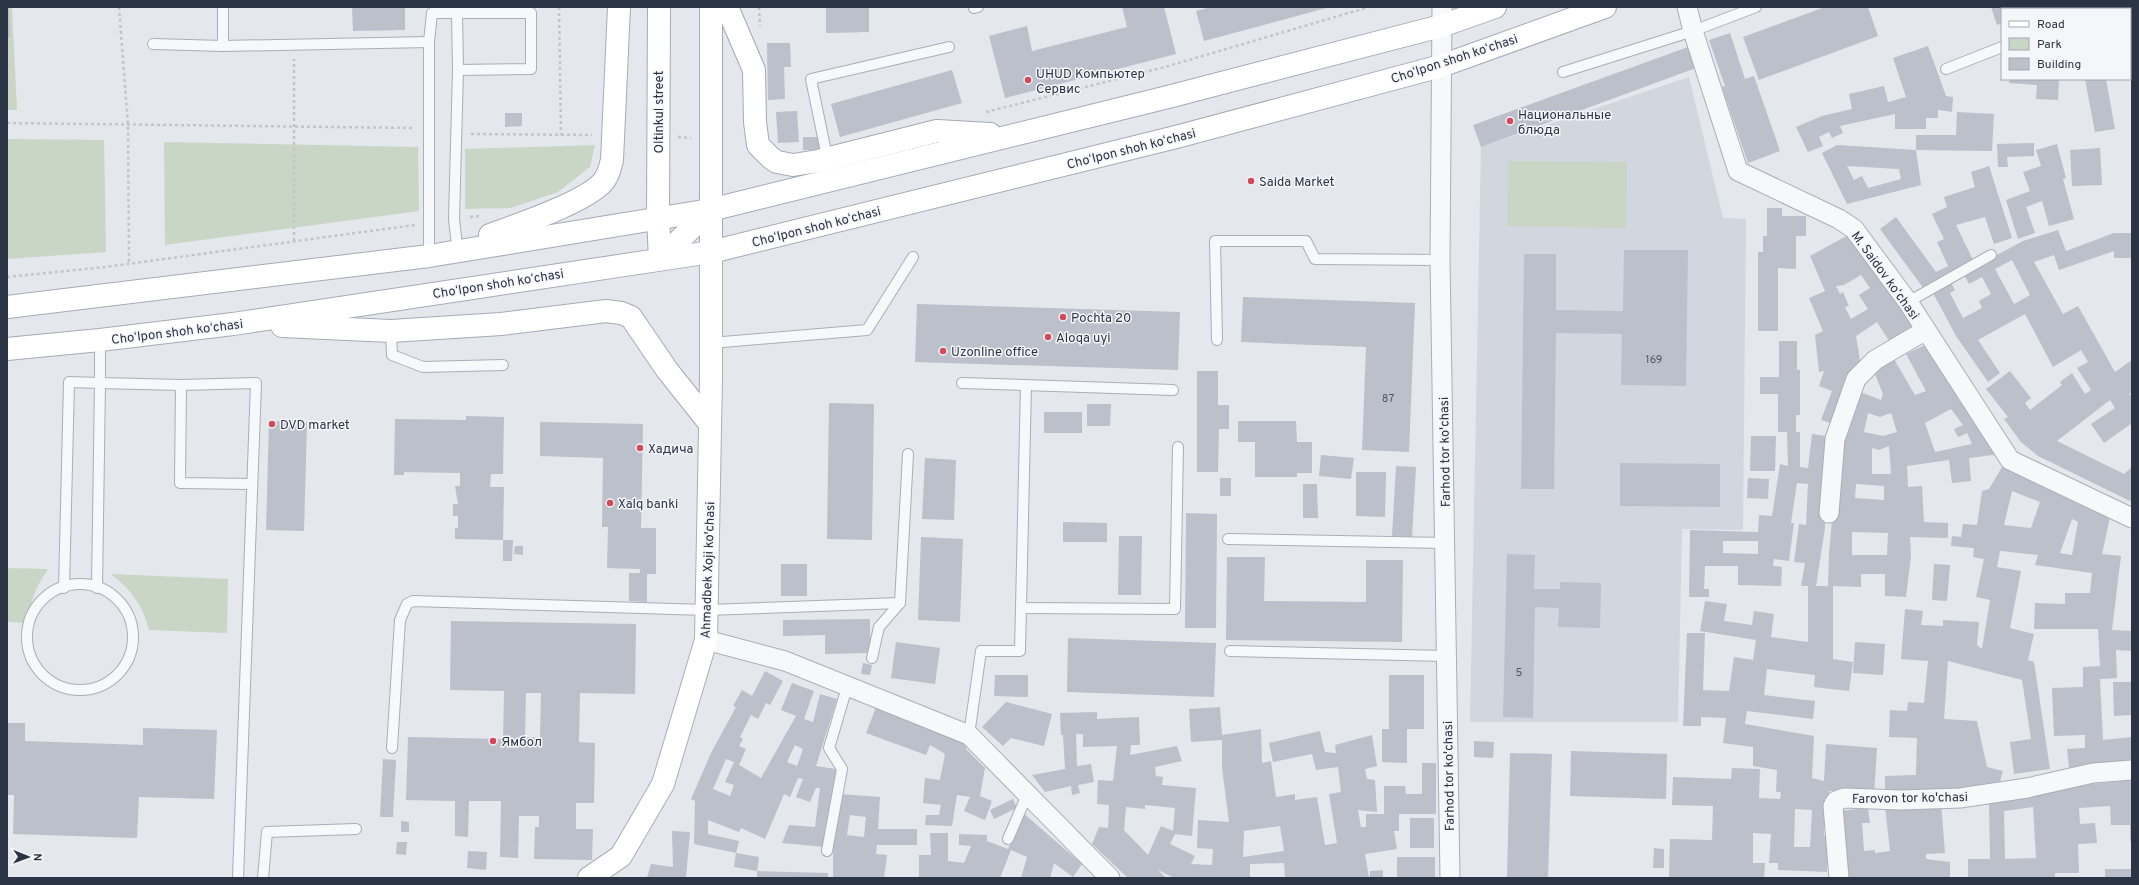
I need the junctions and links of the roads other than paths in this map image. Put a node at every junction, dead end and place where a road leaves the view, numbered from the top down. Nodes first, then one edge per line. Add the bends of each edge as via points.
1 (223, 7) edge
2 (619, 7) edge
3 (659, 7) edge
4 (711, 7) edge
5 (727, 7) edge
6 (1495, 7) edge
7 (1605, 7) edge
8 (1687, 7) edge
9 (1756, 7) edge
10 (432, 10) edge
11 (457, 13) junction
12 (1441, 17) edge
13 (1693, 31) junction
14 (429, 42) junction
15 (152, 44) dead end
16 (223, 46) junction
17 (949, 47) dead end
18 (2001, 47) edge
19 (1441, 66) junction
20 (1946, 69) dead end
21 (458, 70) junction
22 (1563, 72) dead end
23 (1012, 136) junction
24 (818, 161) junction
25 (710, 210) junction
26 (658, 217) junction
27 (684, 235) junction
28 (457, 246) junction
29 (711, 252) junction
30 (1991, 255) dead end
31 (429, 256) junction
32 (913, 257) dead end
33 (660, 259) junction
34 (1440, 260) junction
35 (1908, 302) junction
36 (7, 307) edge
37 (233, 324) junction
38 (1926, 330) junction
39 (391, 331) junction
40 (100, 340) junction
41 (1217, 340) dead end
42 (711, 343) junction
43 (7, 349) edge
44 (502, 365) dead end
45 (100, 383) junction
46 (962, 383) dead end
47 (181, 385) junction
48 (1026, 385) junction
49 (1173, 390) dead end
50 (710, 424) junction
51 (1178, 446) dead end
52 (908, 454) dead end
53 (252, 484) junction
54 (1829, 513) dead end
55 (2132, 518) edge
56 (1228, 539) dead end
57 (1445, 543) junction
58 (64, 588) junction
59 (98, 588) junction
60 (900, 603) junction
61 (1021, 608) junction
62 (707, 610) junction
63 (706, 640) junction
64 (1230, 651) dead end
65 (1446, 656) junction
66 (872, 658) dead end
67 (847, 687) junction
68 (969, 735) junction
69 (392, 748) dead end
70 (2132, 770) edge
71 (1027, 795) junction
72 (356, 829) dead end
73 (1008, 839) dead end
74 (827, 851) dead end
75 (238, 878) edge
76 (263, 878) edge
77 (589, 878) edge
78 (1110, 878) edge
79 (1450, 878) edge
80 (1839, 878) edge

1 - 16 lane
2 - 28 main road via 612,160 607,176 602,183 578,199 522,224
3 - 26 main road, Oltinkul street
4 - 25 main road
5 - 24 main road via 754,70 758,145 770,158 785,164
6 - 12 main road
7 - 19 main road, Choʻlpon shoh koʻchasi
8 - 13 street, M. Saidov koʻchasi
9 - 13 lane
10 - 11 lane
10 - 14 lane
11 - 21 lane
11 - 21 lane via 531,13 531,69
12 - 19 street, Farhod tor ko'chasi
12 - 23 main road via 1168,97
13 - 22 lane
13 - 35 street, M. Saidov koʻchasi via 1738,171 1839,219 1854,229
14 - 16 lane
14 - 31 lane
15 - 16 lane
17 - 24 lane via 811,79 826,152
18 - 20 lane
19 - 29 main road, Choʻlpon shoh koʻchasi via 1176,137
19 - 34 street, Farhod tor ko'chasi
21 - 28 lane via 454,219
23 - 24 main road via 937,131
23 - 25 main road
25 - 26 main road
25 - 27 main road
25 - 29 main road, Ahmadbek Xoji ko'chasi
26 - 27 main road
26 - 31 main road
26 - 33 main road, Oltinkul street
27 - 29 main road
27 - 33 main road
28 - 31 main road
29 - 33 main road, Choʻlpon shoh koʻchasi
29 - 42 main road, Ahmadbek Xoji ko'chasi
30 - 35 lane
31 - 36 main road
32 - 42 lane via 867,330
33 - 37 main road, Choʻlpon shoh koʻchasi
34 - 41 lane via 1315,259 1306,241 1215,241
34 - 57 street, Farhod tor ko'chasi
35 - 38 street, M. Saidov koʻchasi
37 - 39 main road
37 - 40 main road, Choʻlpon shoh koʻchasi
38 - 54 street via 1875,360 1856,379 1835,439
38 - 55 street, M. Saidov koʻchasi via 2010,460
39 - 44 lane via 392,355 423,367
39 - 50 main road via 501,324 606,311 621,313 631,317 639,326 667,370
40 - 43 main road, Choʻlpon shoh koʻchasi
40 - 45 lane
42 - 50 main road, Ahmadbek Xoji ko'chasi
45 - 47 lane
45 - 58 lane via 69,382
45 - 59 lane
46 - 48 lane
47 - 53 lane via 180,483
47 - 53 lane via 256,383
48 - 49 lane
48 - 61 lane
50 - 62 main road, Ahmadbek Xoji ko'chasi
51 - 61 lane via 1174,609
52 - 60 lane
53 - 75 lane
56 - 57 lane
57 - 65 street, Farhod tor ko'chasi
58 - 59 lane via 72,584
58 - 59 lane via 54,590 40,602 31,618 27,636 29,653 37,668 48,680 63,688 79,690 96,688 111,681 123,669 131,654 134,638 130,620 122,604 108,591
60 - 62 lane
60 - 66 lane via 879,627
61 - 68 lane via 1020,651 981,651
62 - 63 main road, Ahmadbek Xoji ko'chasi
62 - 69 lane via 413,601 407,604 400,620
63 - 67 street via 785,661
63 - 77 main road, Ahmadbek Xoji ko'chasi via 663,784 621,856
64 - 65 lane
65 - 79 street, Farhod tor ko'chasi
67 - 68 street
67 - 74 lane via 829,748 842,769
68 - 71 street
70 - 80 street, Farovon tor ko'chasi via 2093,774 2027,788 1960,798 1844,798 1836,801 1833,806
71 - 73 lane
71 - 78 street
72 - 76 lane via 267,832

